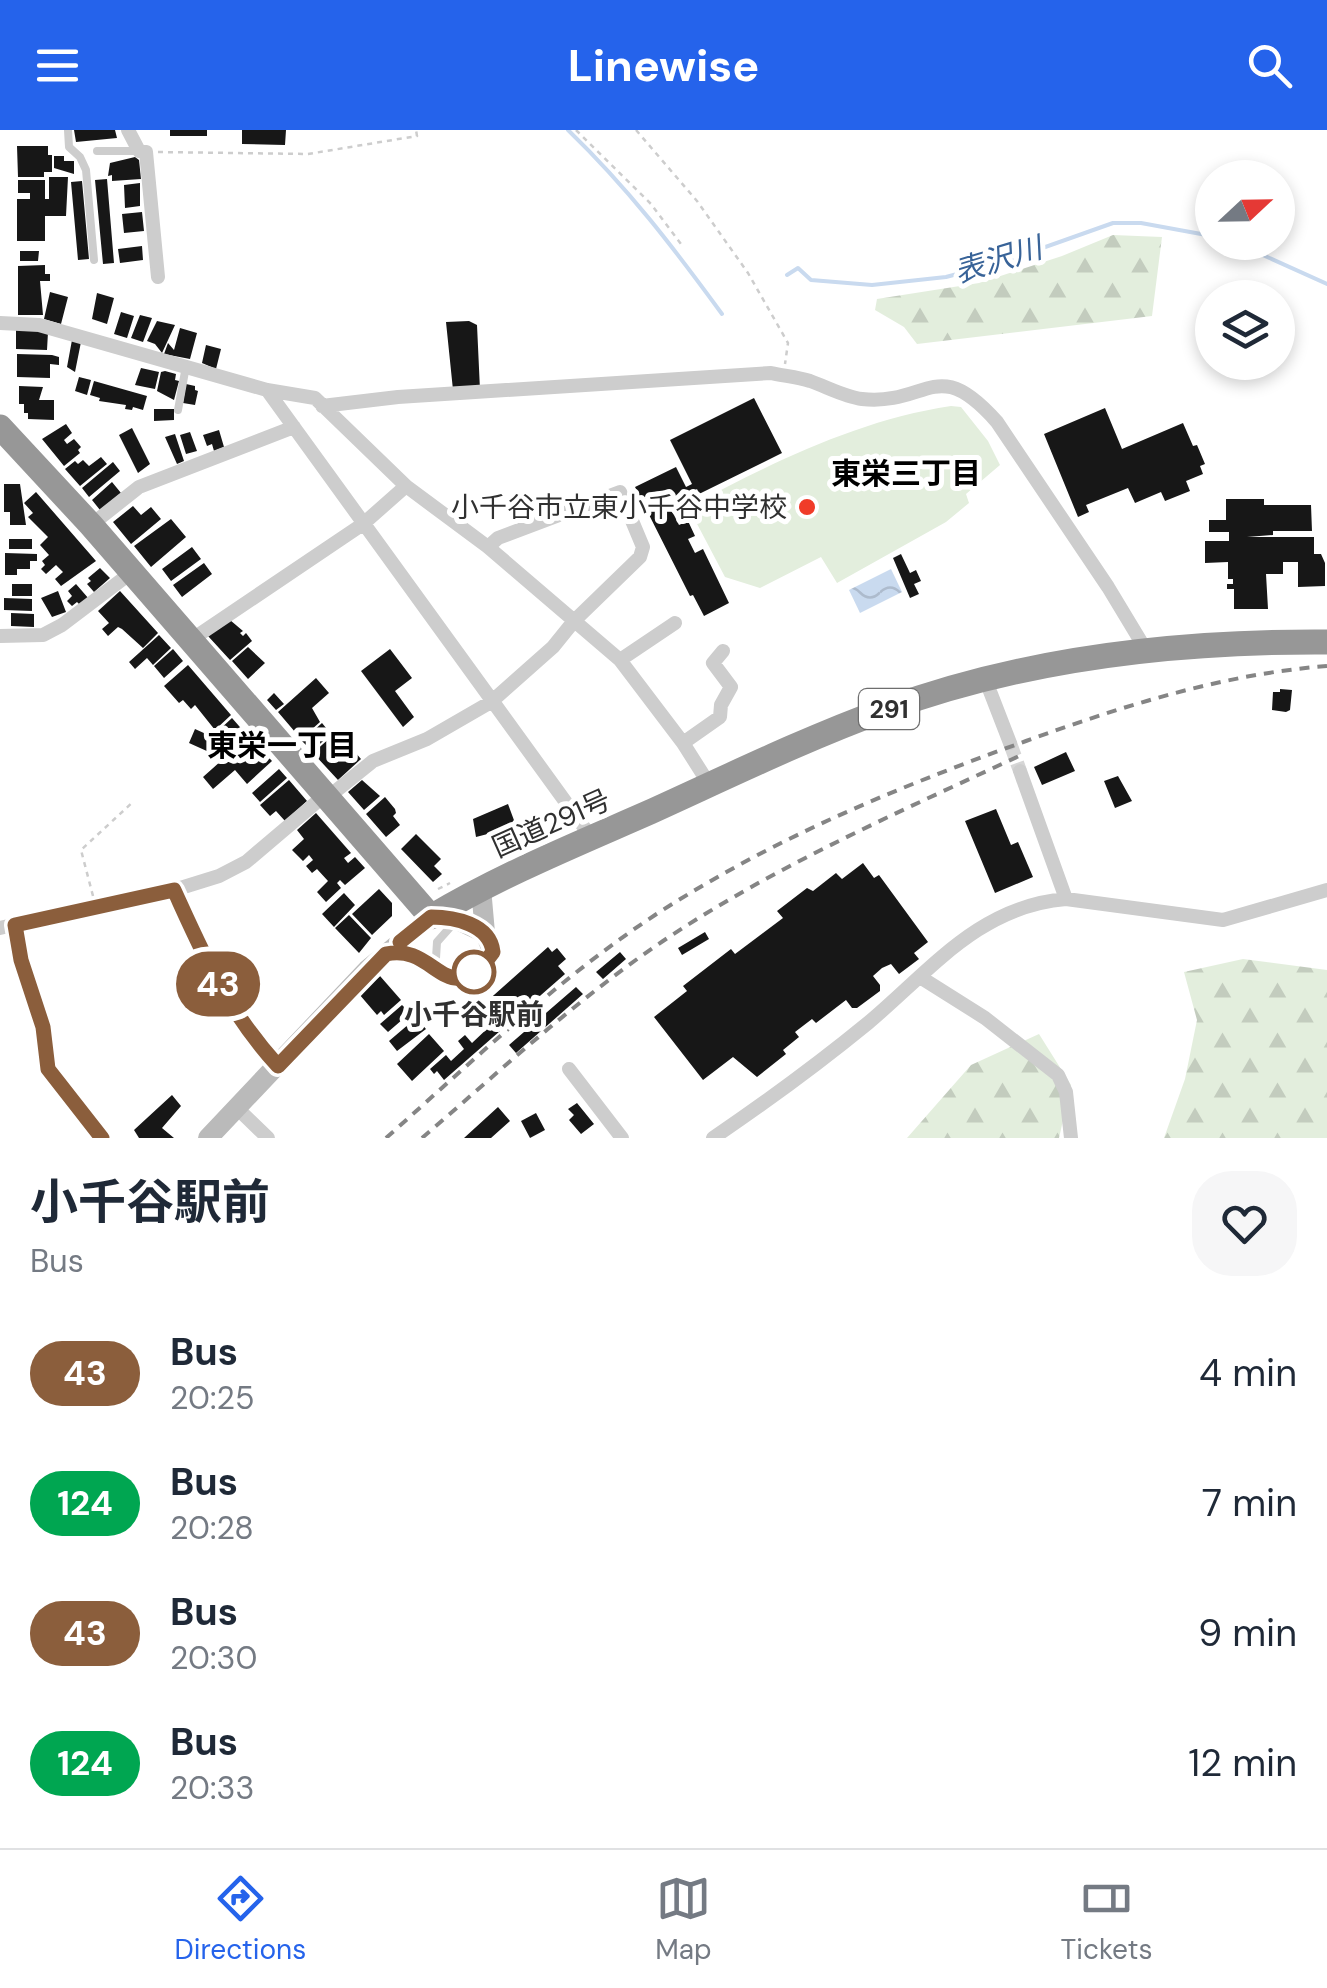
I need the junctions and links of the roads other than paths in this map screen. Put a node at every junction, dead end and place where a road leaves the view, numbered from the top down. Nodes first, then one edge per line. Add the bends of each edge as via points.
1 (68, 130) edge
2 (128, 130) edge
3 (97, 151) dead end
4 (142, 151) junction
5 (94, 260) dead end
6 (158, 277) dead end
7 (0, 323) edge
8 (186, 366) junction
9 (267, 390) junction
10 (322, 406) junction
11 (178, 410) dead end
12 (294, 426) junction
13 (0, 427) edge
14 (406, 486) junction
15 (363, 524) junction
16 (91, 525) junction
17 (488, 547) junction
18 (132, 572) junction
19 (574, 620) junction
20 (675, 623) dead end
21 (0, 636) edge
22 (191, 640) junction
23 (1327, 642) edge
24 (723, 650) dead end
25 (1146, 650) junction
26 (620, 660) junction
27 (986, 681) junction
28 (491, 702) junction
29 (684, 742) junction
30 (1010, 743) tunnel mouth
31 (1020, 770) tunnel mouth
32 (709, 784) junction
33 (326, 797) junction
34 (591, 837) junction
35 (482, 888) junction
36 (174, 890) junction
37 (1327, 890) edge
38 (1066, 899) junction
39 (431, 917) junction
40 (464, 922) junction
41 (8, 927) edge
42 (485, 933) junction
43 (386, 954) junction
44 (440, 966) junction
45 (920, 977) junction
46 (278, 1066) junction
47 (569, 1070) dead end
48 (237, 1108) junction
49 (102, 1138) edge
50 (208, 1138) edge
51 (268, 1138) edge
52 (622, 1138) edge
53 (713, 1138) edge
54 (1071, 1138) edge

1 - 5 lane via 68,146 86,170
2 - 4 street
3 - 4 lane
4 - 6 street
7 - 8 street via 39,324
8 - 9 street
8 - 11 lane
9 - 10 street via 314,398
9 - 12 street
10 - 14 street
10 - 25 street via 780,375 857,398 892,400 950,386 977,400 997,422
12 - 15 street
12 - 16 street via 138,487
13 - 16 highway
14 - 15 street
14 - 17 street
15 - 22 street
15 - 28 street
16 - 18 highway
17 - 19 street
17 - 19 street via 620,492 640,556
18 - 21 street via 62,625 43,634
18 - 22 highway
19 - 26 street
19 - 28 street via 553,648
20 - 26 street
22 - 33 highway
23 - 25 highway, 国道291号 / 291
24 - 29 street via 713,662 731,687 720,718
25 - 27 highway, 国道291号 / 291
26 - 29 street
27 - 30 street
27 - 32 highway, 国道291号 / 291 via 887,709
28 - 33 street via 373,761
28 - 34 street
29 - 32 street
31 - 38 street
32 - 34 highway, 国道291号 / 291
33 - 36 street via 246,862
33 - 39 highway
34 - 35 highway, 国道291号 / 291
35 - 39 highway, 国道291号 / 291
35 - 42 street
36 - 41 street
36 - 46 street via 223,994
37 - 38 street via 1223,920
38 - 45 street via 982,924
39 - 40 street
39 - 43 street
39 - 44 street via 428,934
40 - 42 street
40 - 44 lane via 442,933
41 - 49 street via 43,1027 48,1069
42 - 44 street via 493,946 489,958 466,979 455,980
43 - 44 street via 402,952
43 - 46 street
45 - 53 street
45 - 54 street via 1058,1075
46 - 48 street
47 - 52 street
48 - 50 street
48 - 51 street

